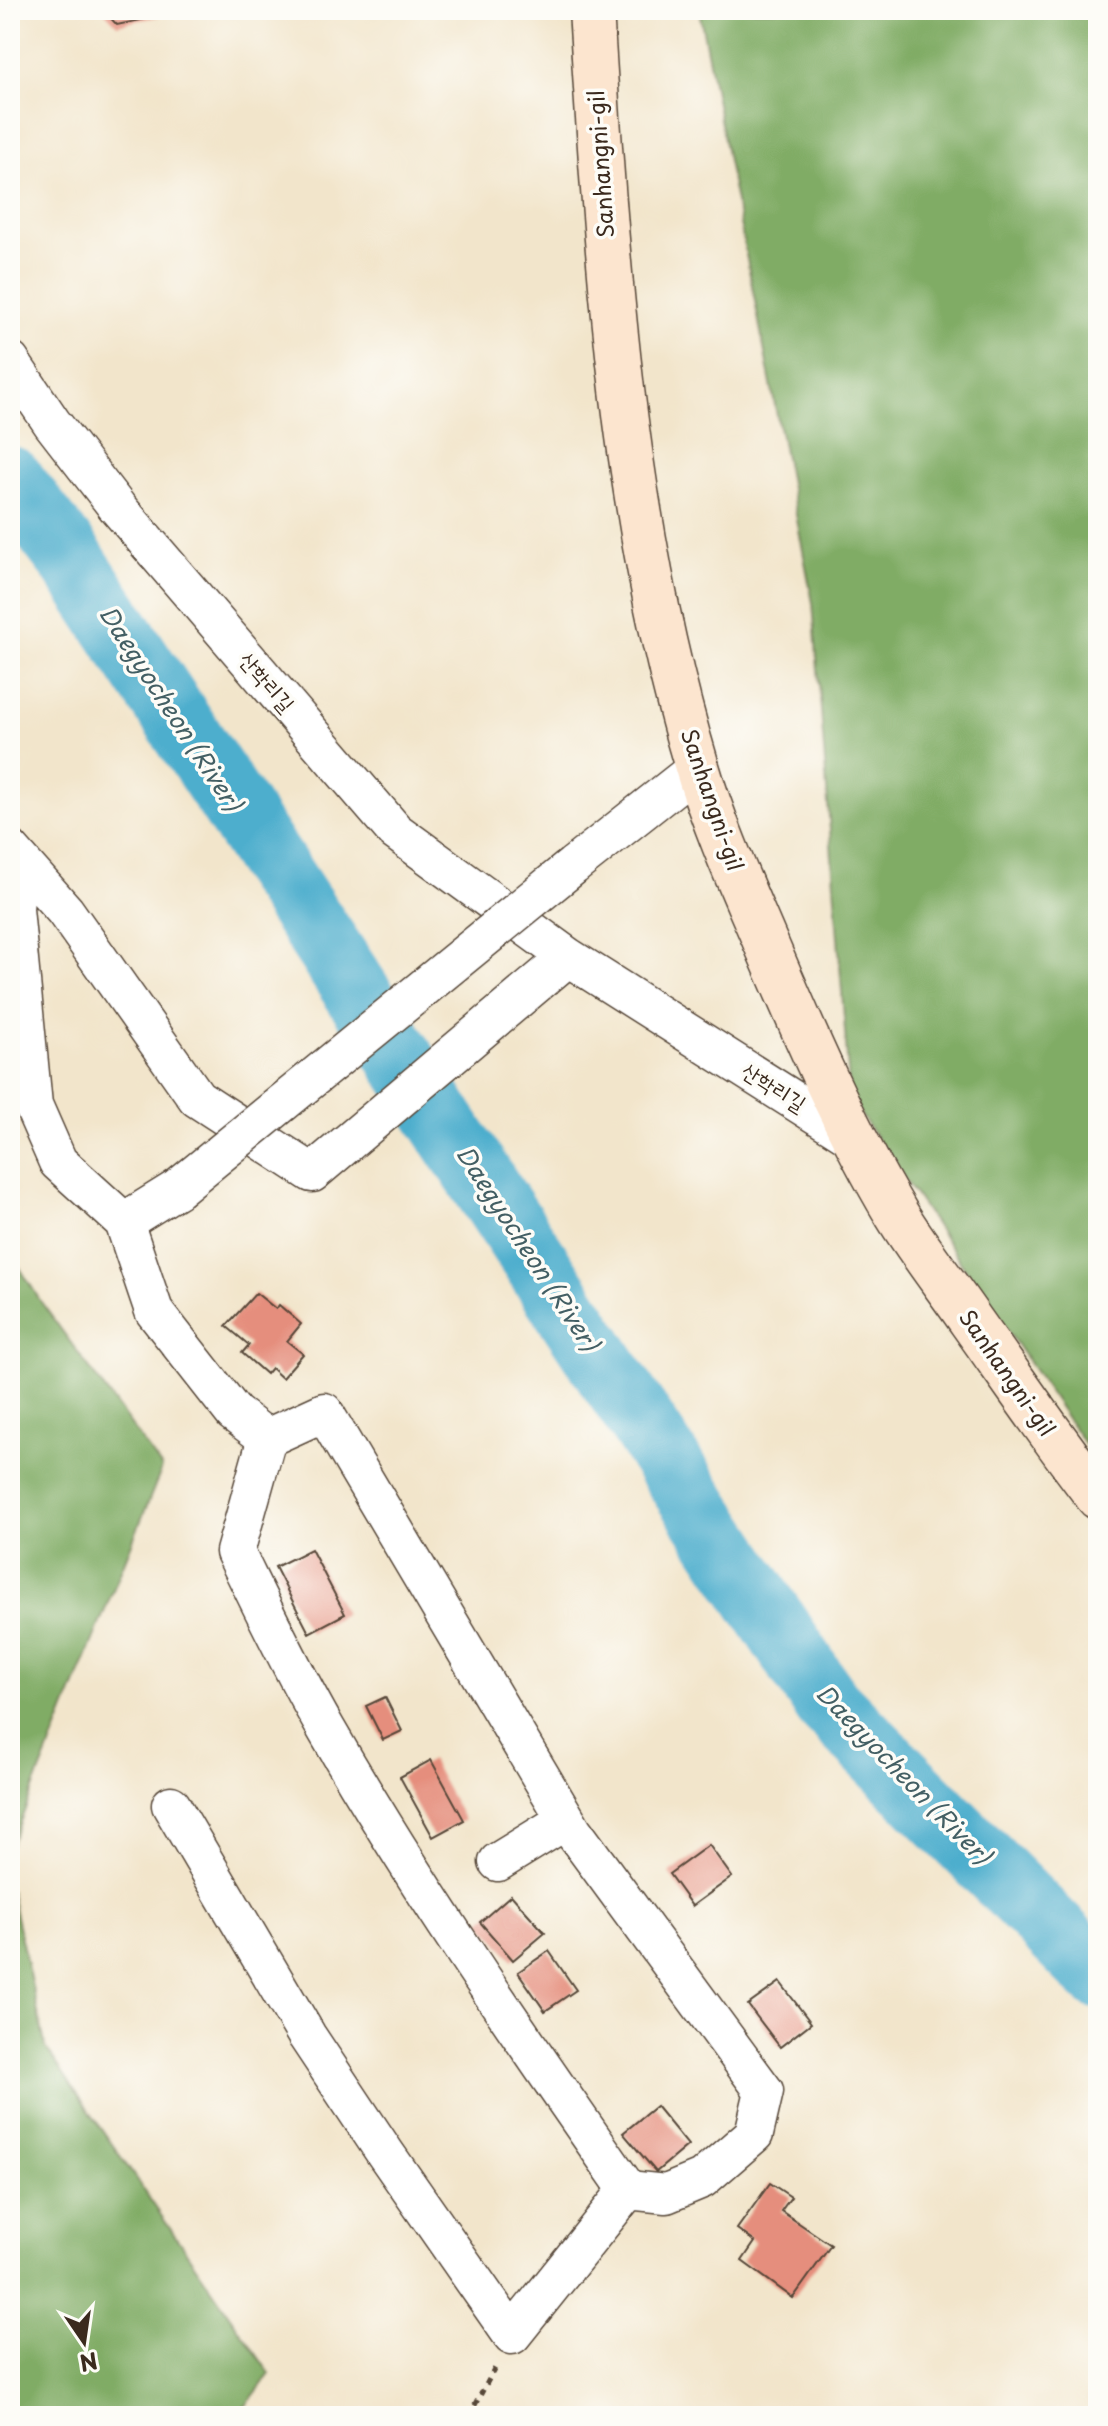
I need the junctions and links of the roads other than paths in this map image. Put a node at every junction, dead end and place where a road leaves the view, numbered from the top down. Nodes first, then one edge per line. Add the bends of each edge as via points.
1 (591, 10) edge
2 (10, 361) edge
3 (697, 768) junction
4 (14, 853) edge
5 (568, 957) junction
6 (858, 1141) junction
7 (124, 1222) junction
8 (267, 1438) junction
9 (1098, 1497) edge
10 (171, 1805) dead end
11 (566, 1820) junction
12 (498, 1862) dead end
13 (628, 2190) junction

1 - 3 main road, Sanhangni-gil via 605,238 626,432 660,620
2 - 5 street, 산학리길 via 117,507 395,831
3 - 6 main road, Sanhangni-gil via 791,1003
3 - 7 street, bridge via 177,1189
4 - 5 street via 65,911 197,1098 312,1173
4 - 7 street via 14,909 33,1105 58,1162
5 - 6 street, 산학리길
6 - 9 main road, Sanhangni-gil via 898,1216
7 - 8 street via 154,1311 234,1413
8 - 11 street via 324,1412
8 - 13 street via 235,1552 326,1728 400,1852
10 - 13 street via 307,2036 512,2335
11 - 12 street
11 - 13 street via 764,2091 754,2134 702,2179 666,2194

